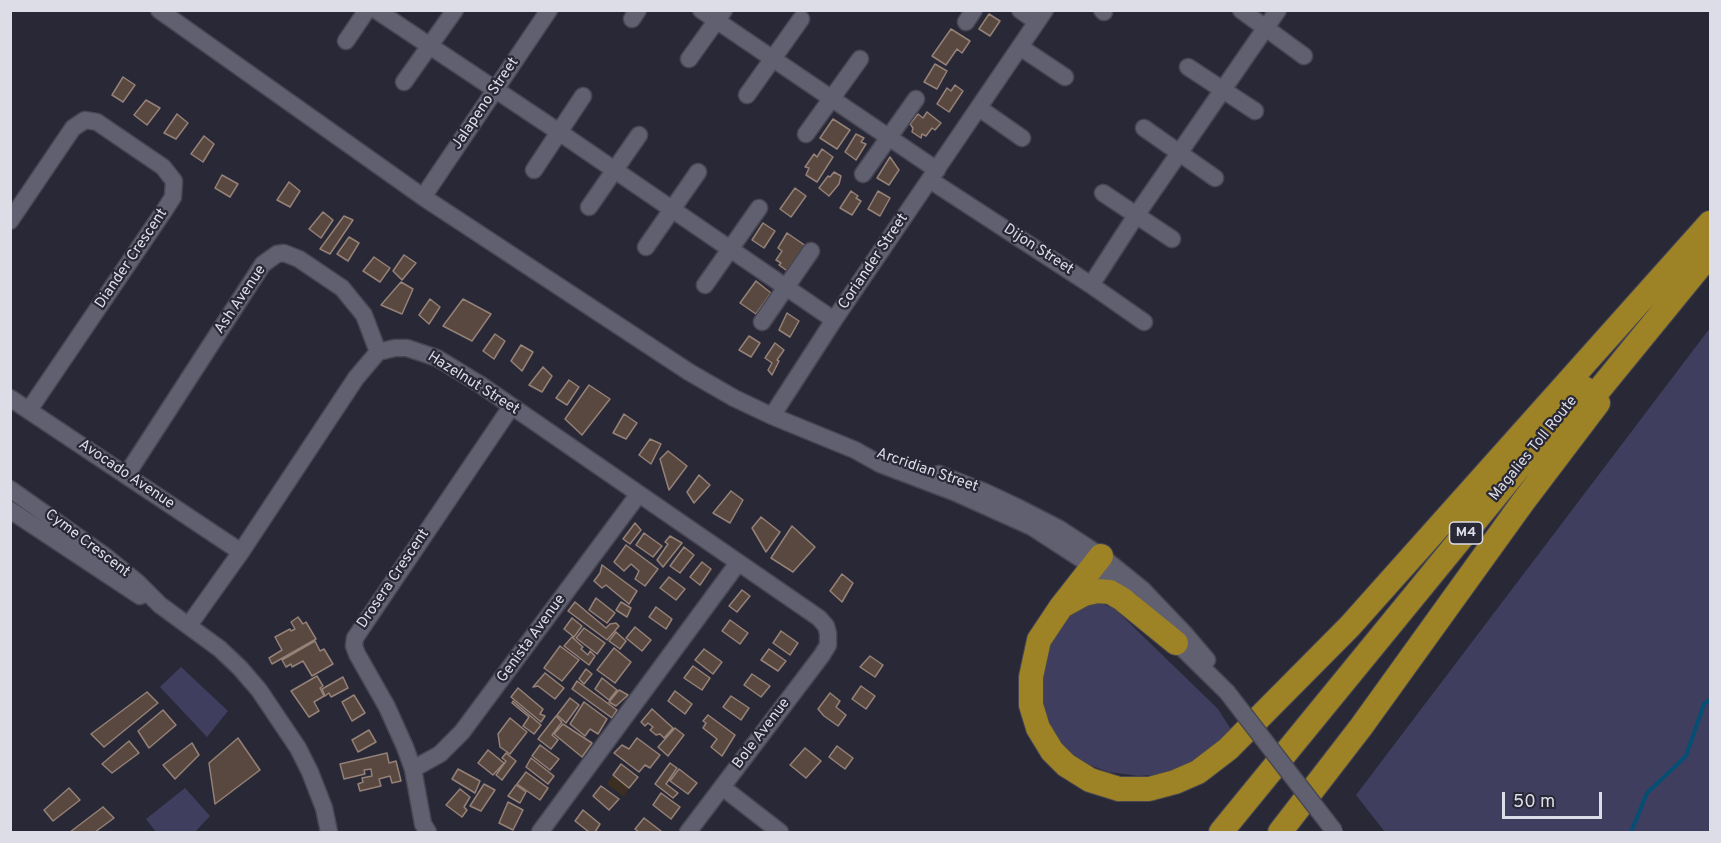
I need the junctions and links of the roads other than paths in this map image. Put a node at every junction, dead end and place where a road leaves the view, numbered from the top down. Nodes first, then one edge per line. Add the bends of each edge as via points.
1 (159, 10) edge
2 (367, 10) edge
3 (376, 10) edge
4 (455, 10) edge
5 (549, 10) edge
6 (701, 10) edge
7 (1020, 10) edge
8 (1241, 10) edge
9 (1278, 10) edge
10 (720, 16) edge
11 (1041, 16) edge
12 (801, 19) dead end
13 (1266, 28) junction
14 (346, 41) dead end
15 (429, 46) junction
16 (1020, 47) junction
17 (1304, 56) dead end
18 (689, 59) dead end
19 (773, 59) junction
20 (860, 59) dead end
21 (1188, 67) dead end
22 (1065, 77) dead end
23 (404, 82) dead end
24 (1223, 89) junction
25 (496, 90) junction
26 (747, 95) dead end
27 (583, 96) dead end
28 (831, 99) junction
29 (916, 99) dead end
30 (979, 108) junction
31 (1255, 111) dead end
32 (1144, 128) dead end
33 (559, 132) junction
34 (806, 134) dead end
35 (639, 135) dead end
36 (889, 138) junction
37 (1022, 138) dead end
38 (1180, 152) junction
39 (534, 170) dead end
40 (615, 171) junction
41 (698, 172) dead end
42 (863, 174) dead end
43 (934, 175) junction
44 (1215, 178) dead end
45 (1102, 193) dead end
46 (423, 197) junction
47 (589, 207) dead end
48 (759, 208) dead end
49 (672, 210) junction
50 (1137, 214) junction
51 (10, 221) edge
52 (1710, 223) edge
53 (1710, 233) edge
54 (1172, 238) dead end
55 (646, 247) dead end
56 (730, 249) junction
57 (811, 251) dead end
58 (1710, 254) edge
59 (1710, 260) edge
60 (705, 285) dead end
61 (1091, 285) junction
62 (787, 288) junction
63 (834, 320) junction
64 (762, 322) dead end
65 (1144, 322) dead end
66 (378, 352) junction
67 (10, 398) edge
68 (512, 407) junction
69 (29, 410) junction
70 (772, 416) junction
71 (127, 474) junction
72 (10, 489) edge
73 (638, 495) junction
74 (10, 510) edge
75 (241, 552) junction
76 (1097, 561) junction
77 (738, 563) junction
78 (160, 605) junction
79 (1061, 607) junction
80 (189, 625) junction
81 (828, 633) joint
82 (1176, 643) junction
83 (1223, 687) junction
84 (413, 769) junction
85 (722, 787) junction
86 (329, 832) edge
87 (428, 832) edge
88 (540, 832) edge
89 (688, 832) edge
90 (780, 832) edge
91 (1221, 832) edge
92 (1240, 832) edge
93 (1280, 832) edge
94 (1335, 832) edge

1 - 46 street, Arcridian Street
2 - 14 street
3 - 15 street
4 - 15 street
5 - 25 street, Jalapeno Street
6 - 10 street, Dijon Street
7 - 11 street
8 - 13 street
9 - 13 street
10 - 18 street
10 - 19 street, Dijon Street
11 - 16 street, Coriander Street
12 - 19 street
13 - 17 street
13 - 24 street
15 - 23 street
15 - 25 street
16 - 22 street
16 - 30 street, Coriander Street
19 - 26 street
19 - 28 street, Dijon Street
20 - 28 street
21 - 24 street
24 - 31 street
24 - 38 street
25 - 33 street
25 - 46 street, Jalapeno Street
27 - 33 street
28 - 34 street
28 - 36 street, Dijon Street
29 - 36 street
30 - 37 street
30 - 43 street, Coriander Street
32 - 38 street
33 - 39 street
33 - 40 street
35 - 40 street
36 - 42 street
36 - 43 street, Dijon Street
38 - 44 street
38 - 50 street
40 - 47 street
40 - 49 street
41 - 49 street
43 - 61 street, Dijon Street
43 - 63 street, Coriander Street
45 - 50 street
46 - 70 street, Arcridian Street via 689,372
48 - 56 street
49 - 55 street
49 - 56 street
50 - 54 street
50 - 61 street
51 - 69 street, Diander Crescent via 73,128 85,120 97,122 154,161 174,181 173,197
52 - 79 highway via 1350,626 1228,749 1198,772 1149,789 1119,789 1090,780 1052,751 1038,728 1031,705 1031,677 1039,640
53 - 91 highway, Magalies Toll Route / M4
56 - 60 street
56 - 62 street
57 - 62 street
58 - 92 highway, Magalies Toll Route / M4
59 - 93 highway via 1530,493 1368,718
61 - 65 street, Dijon Street
62 - 63 street
62 - 64 street
63 - 70 street, Coriander Street
66 - 68 street, Hazelnut Street via 407,348 437,358
66 - 71 street, Ash Avenue via 364,315 342,288 299,259 277,254 263,264
66 - 75 street via 356,378
67 - 69 street, Avocado Avenue
68 - 73 street, Hazelnut Street
68 - 84 street, Drosera Crescent via 355,638 357,654 399,732
69 - 71 street, Avocado Avenue
70 - 76 street, Arcridian Street via 954,492
71 - 75 street, Avocado Avenue
72 - 78 street, Cyme Crescent via 96,549
73 - 77 street, Hazelnut Street
73 - 84 street, Genista Avenue via 462,732 440,754
74 - 78 street, Cyme Crescent via 138,595
75 - 80 street
76 - 79 highway
76 - 82 street, Arcridian Street
76 - 83 street, Arcridian Street via 1143,590 1184,633
77 - 81 street, Hazelnut Street via 819,618
77 - 88 street
78 - 80 street, Cyme Crescent
79 - 82 highway via 1084,594 1110,592
80 - 86 street, Cyme Crescent via 240,668 286,729 310,772
81 - 85 street, Bole Avenue via 828,645 822,656
82 - 83 street, Arcridian Street
83 - 94 street, Arcridian Street, bridge
84 - 87 street, Drosera Crescent via 423,824
85 - 89 street, Bole Avenue
85 - 90 street

